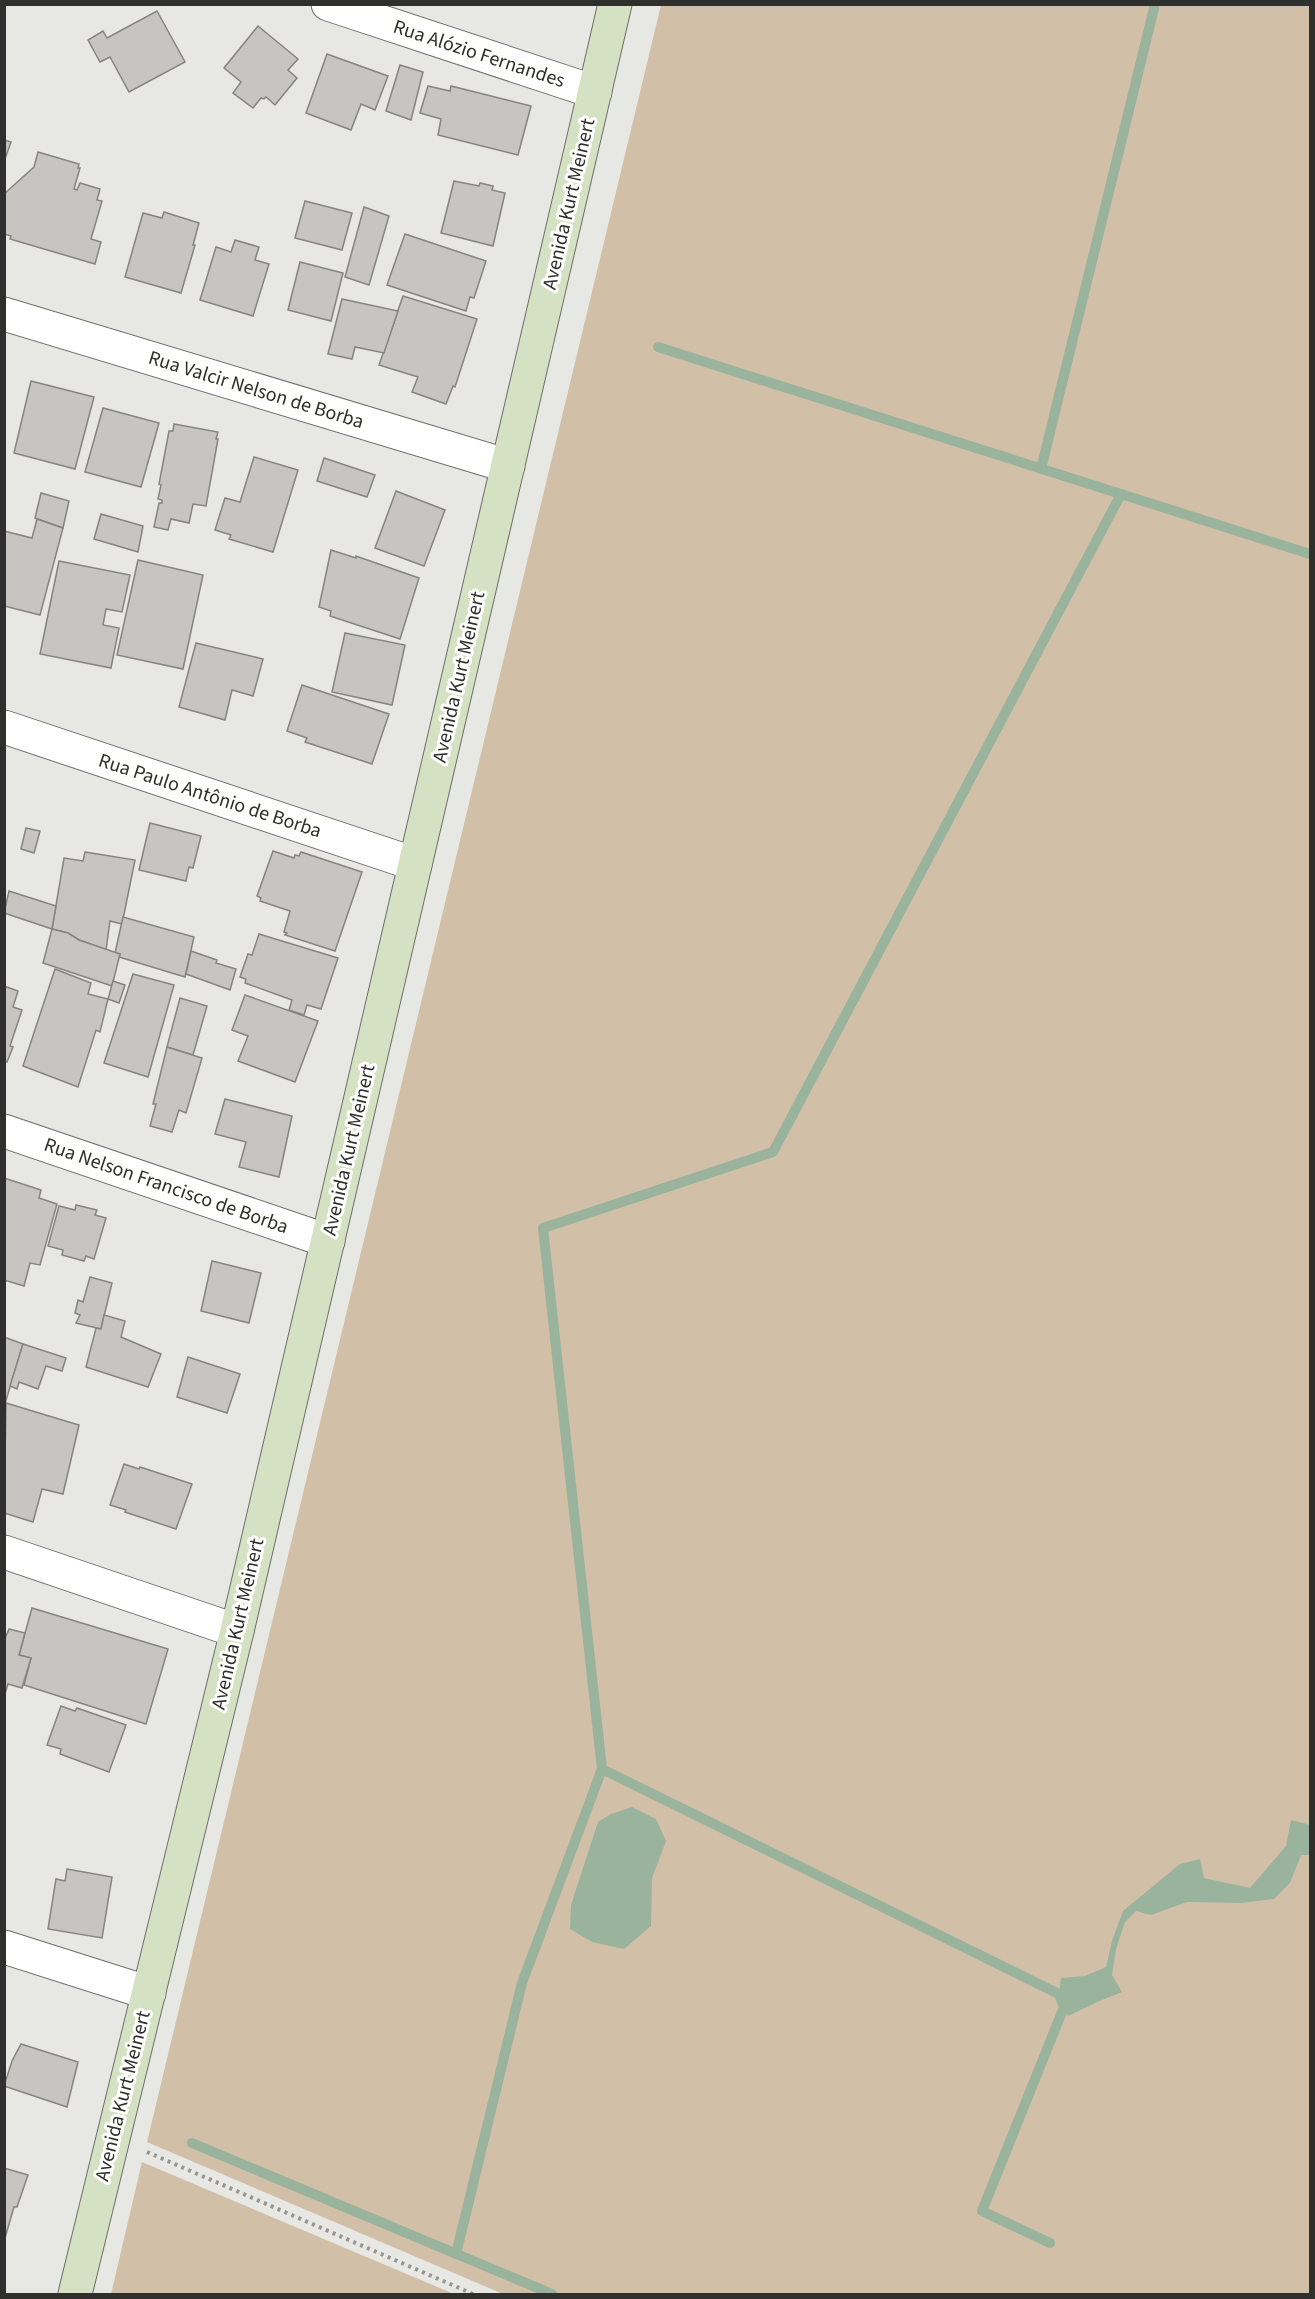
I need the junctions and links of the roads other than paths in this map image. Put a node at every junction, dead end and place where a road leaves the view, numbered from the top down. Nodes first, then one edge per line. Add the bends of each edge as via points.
1 (328, 4) edge
2 (615, 4) edge
3 (595, 92) junction
4 (4, 314) edge
5 (508, 466) junction
6 (4, 727) edge
7 (416, 864) junction
8 (4, 1131) edge
9 (328, 1241) junction
10 (4, 1552) edge
11 (237, 1631) junction
12 (4, 1947) edge
13 (149, 1993) junction
14 (75, 2295) edge

1 - 3 street, Rua Alózio Fernandes
2 - 3 main road, Avenida Kurt Meinert
3 - 5 main road, Avenida Kurt Meinert
4 - 5 street, Rua Valcir Nelson de Borba
5 - 7 main road, Avenida Kurt Meinert
6 - 7 street, Rua Paulo Antônio de Borba
7 - 9 main road, Avenida Kurt Meinert
8 - 9 street, Rua Nelson Francisco de Borba
9 - 11 main road, Avenida Kurt Meinert
10 - 11 street
11 - 13 main road, Avenida Kurt Meinert
12 - 13 street
13 - 14 main road, Avenida Kurt Meinert

